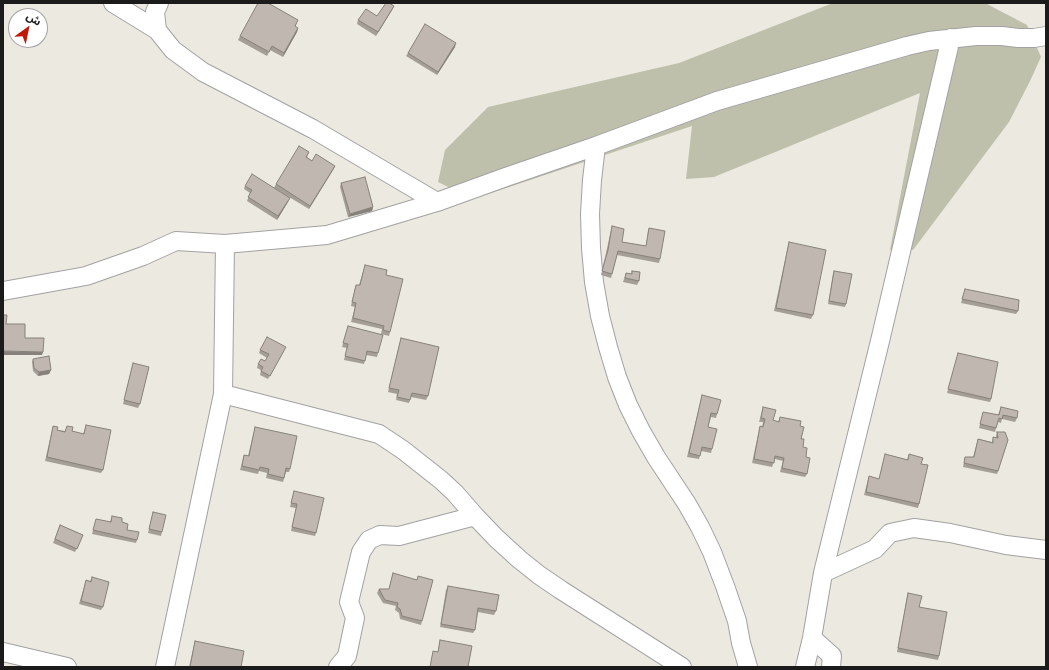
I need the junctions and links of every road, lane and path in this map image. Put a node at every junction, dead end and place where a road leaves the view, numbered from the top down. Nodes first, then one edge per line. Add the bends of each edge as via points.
1 (113, 3) edge
2 (159, 3) edge
3 (158, 30) junction
4 (1046, 36) edge
5 (951, 38) junction
6 (596, 146) junction
7 (437, 202) junction
8 (225, 244) junction
9 (3, 291) edge
10 (223, 394) junction
11 (475, 516) junction
12 (1046, 550) edge
13 (823, 573) junction
14 (812, 638) junction
15 (3, 652) edge
16 (66, 667) edge
17 (165, 667) edge
18 (338, 667) edge
19 (682, 667) edge
20 (748, 667) edge
21 (805, 667) edge
22 (832, 667) edge

1 - 3 street
2 - 3 street via 155,12
3 - 7 street via 174,50 203,72 314,129
4 - 5 street
5 - 6 street via 886,51 717,101
5 - 13 street
6 - 7 street
6 - 20 street via 591,187 591,248 595,289 608,347 623,391 641,431 687,504 712,552 737,621
7 - 8 street via 327,235
8 - 9 street via 176,242 86,276
8 - 10 street
10 - 11 street via 380,434 441,480
10 - 17 street
11 - 18 street via 399,536 380,535 369,540 361,552 349,602 355,618 347,656
11 - 19 street via 539,575
12 - 13 street via 1006,546 950,533 914,528 890,533 875,549
13 - 14 street
14 - 21 street
14 - 22 street via 832,656
15 - 16 street

